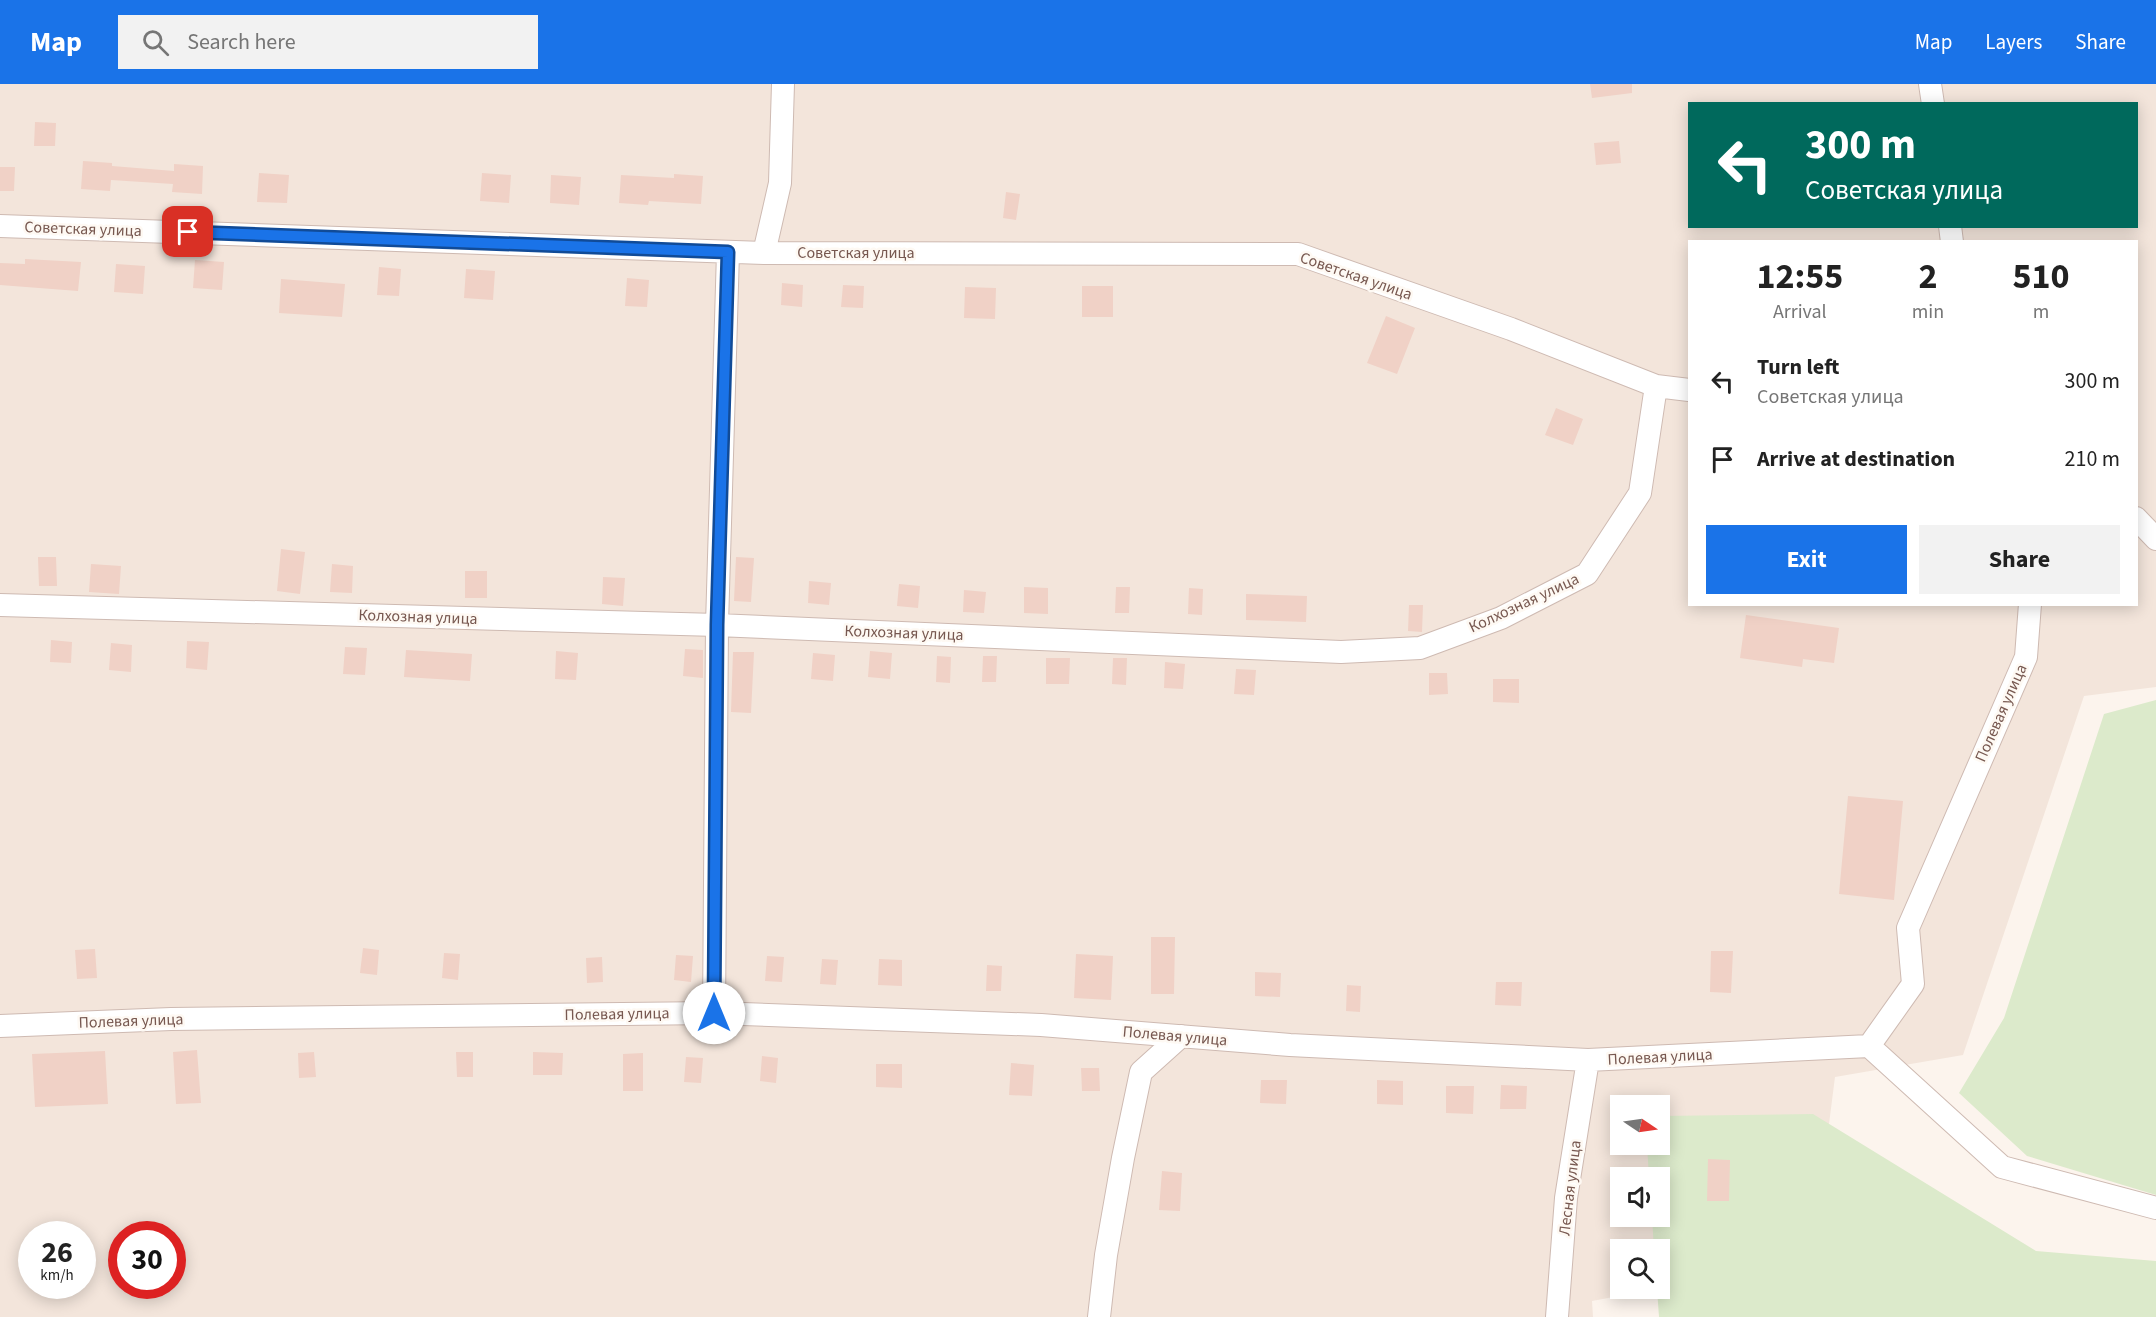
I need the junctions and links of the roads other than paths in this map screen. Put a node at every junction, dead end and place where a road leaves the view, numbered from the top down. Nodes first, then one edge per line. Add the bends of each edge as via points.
1 (783, 84) edge
2 (1930, 84) edge
3 (1932, 102) edge
4 (0, 226) edge
5 (728, 252) junction
6 (764, 253) junction
7 (1656, 386) junction
8 (1688, 390) edge
9 (2138, 520) edge
10 (2156, 539) edge
11 (0, 605) edge
12 (2030, 606) edge
13 (717, 625) junction
14 (714, 1013) junction
15 (0, 1026) edge
16 (1181, 1036) junction
17 (1869, 1046) junction
18 (1588, 1060) junction
19 (2156, 1208) edge
20 (1099, 1317) edge
21 (1557, 1317) edge

1 - 6 street via 780,183
2 - 3 street
4 - 5 street, Советская улица
5 - 6 street, Советская улица
5 - 13 street
6 - 7 street, Советская улица via 1298,254 1511,329
7 - 8 street, Советская улица
7 - 13 street, Колхозная улица via 1640,493 1587,574 1501,618 1420,648 1341,652
9 - 10 street
11 - 13 street, Колхозная улица
12 - 17 street, Полевая улица via 2026,657 1908,928 1913,984
13 - 14 street
14 - 15 street, Полевая улица via 171,1019
14 - 16 street, Полевая улица via 1041,1025
16 - 18 street, Полевая улица
16 - 20 street via 1141,1072 1106,1255
17 - 18 street, Полевая улица
17 - 19 street via 2002,1167
18 - 21 street, Лесная улица via 1566,1198

